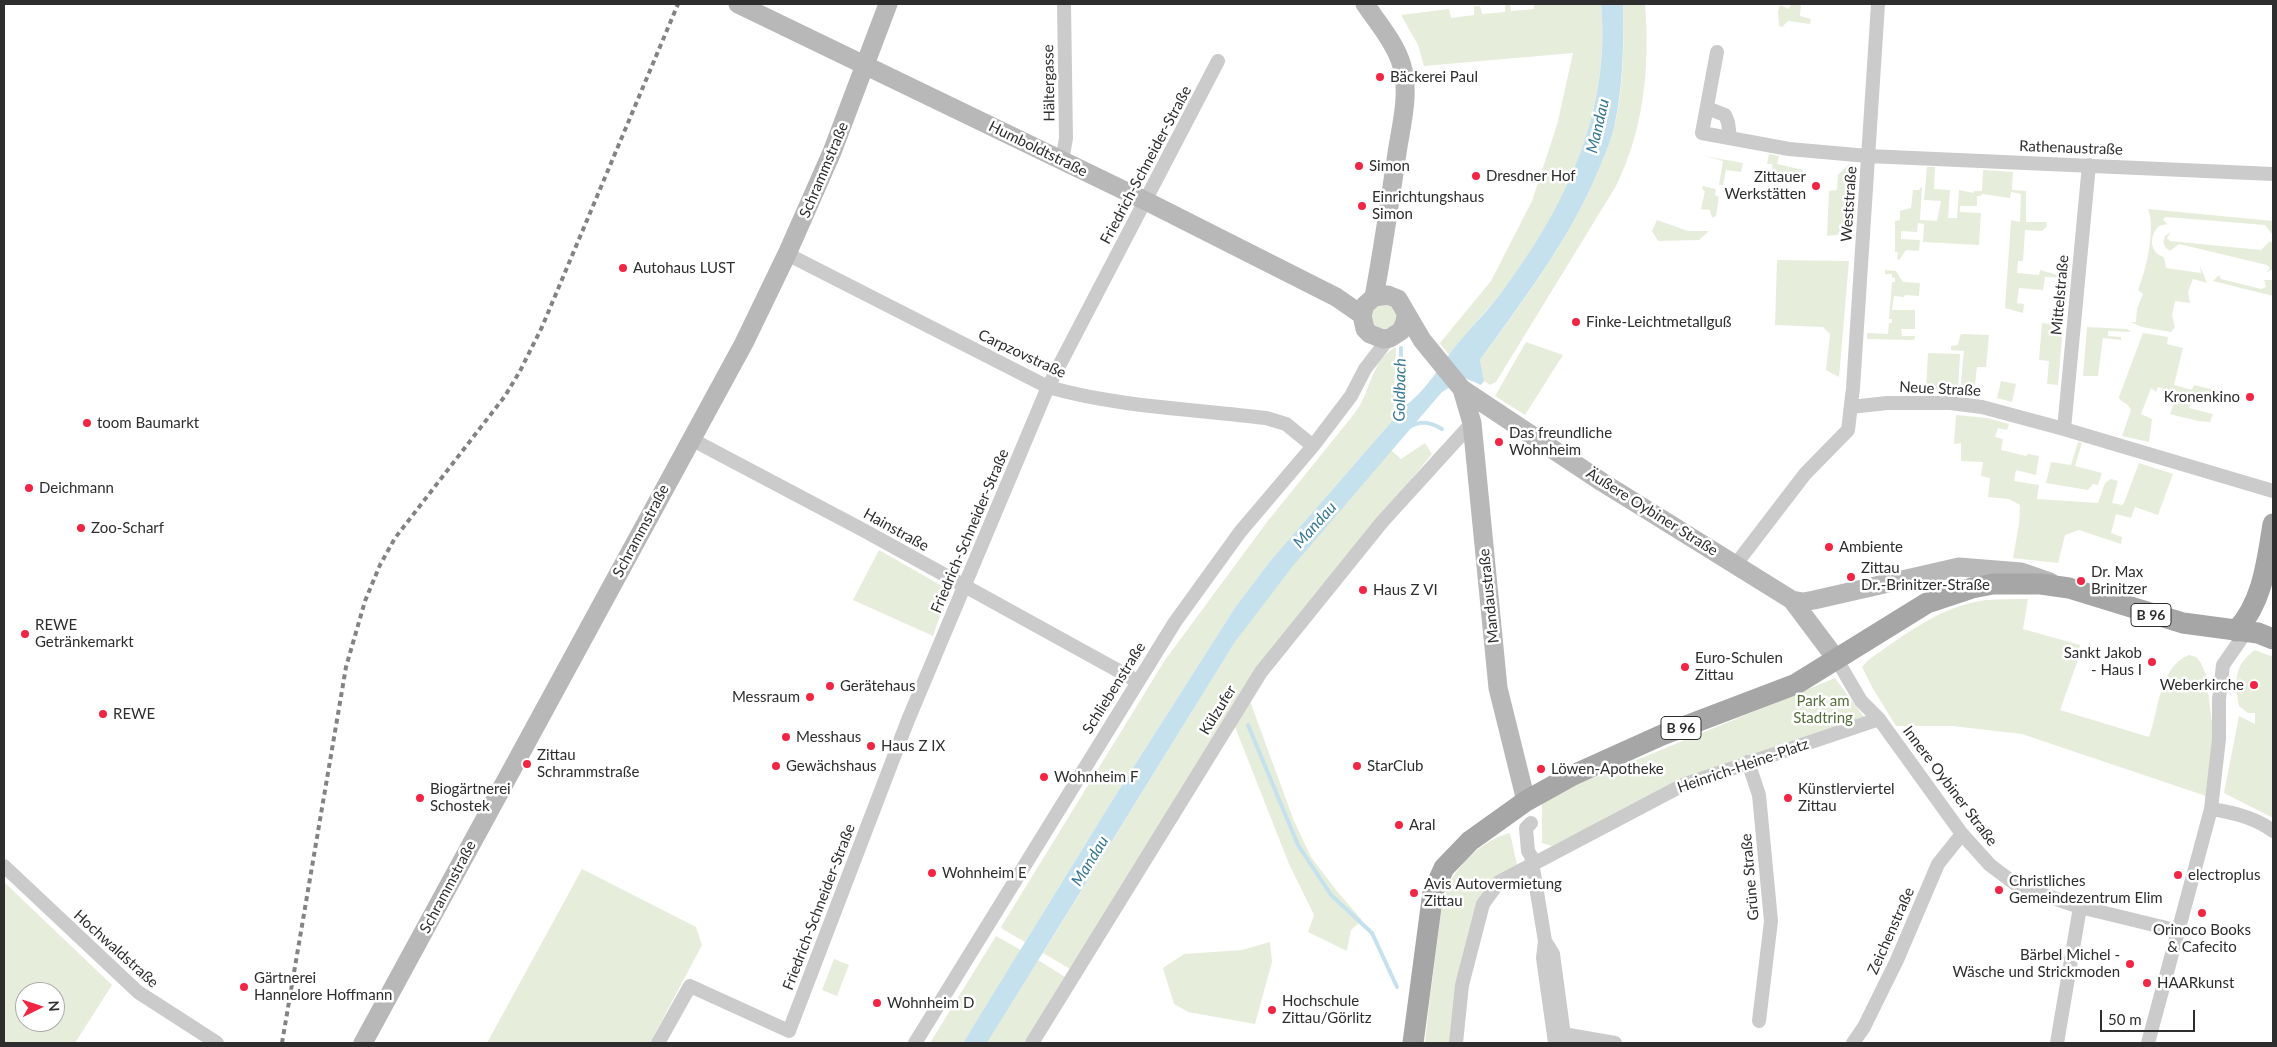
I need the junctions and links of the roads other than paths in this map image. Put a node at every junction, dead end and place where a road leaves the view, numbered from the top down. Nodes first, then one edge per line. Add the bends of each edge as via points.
1 (738, 4) edge
2 (888, 4) edge
3 (1064, 4) edge
4 (1365, 4) edge
5 (1878, 4) edge
6 (1717, 52) dead end
7 (1218, 61) dead end
8 (865, 66) junction
9 (1707, 108) junction
10 (1730, 138) junction
11 (1868, 156) junction
12 (1062, 161) junction
13 (2089, 165) junction
14 (2273, 174) edge
15 (1146, 201) junction
16 (787, 254) junction
17 (1372, 308) junction
18 (1406, 315) junction
19 (1393, 336) junction
20 (1422, 340) junction
21 (1365, 369) junction
22 (1048, 387) junction
23 (1852, 407) junction
24 (1473, 411) junction
25 (2064, 429) junction
26 (691, 439) junction
27 (1313, 446) junction
28 (2273, 491) edge
29 (2273, 524) edge
30 (1736, 564) junction
31 (965, 587) junction
32 (2069, 588) junction
33 (1792, 600) junction
34 (2241, 631) junction
35 (2273, 638) edge
36 (1837, 660) junction
37 (1137, 681) junction
38 (1879, 720) junction
39 (1748, 762) junction
40 (1526, 801) junction
41 (2211, 809) junction
42 (2273, 831) edge
43 (1962, 834) junction
44 (1531, 860) junction
45 (4, 866) edge
46 (2080, 907) junction
47 (2179, 931) junction
48 (1759, 1021) dead end
49 (1560, 1038) edge
50 (217, 1043) edge
51 (363, 1043) edge
52 (658, 1043) edge
53 (915, 1043) edge
54 (1032, 1043) edge
55 (1413, 1043) edge
56 (1456, 1043) edge
57 (1615, 1043) edge
58 (1853, 1043) edge
59 (2057, 1043) edge
60 (2148, 1043) edge

1 - 8 main road, Humboldtstraße
2 - 8 main road, Schrammstraße
3 - 12 street, Hältergasse via 1066,138
4 - 17 main road via 1396,51 1405,79
5 - 11 street, Weststraße
6 - 9 street
7 - 15 street, Friedrich-Schneider-Straße
8 - 12 main road, Humboldtstraße
8 - 16 main road, Schrammstraße
9 - 10 street via 1725,115
9 - 10 street, Rathenaustraße via 1702,133
10 - 11 street, Rathenaustraße via 1790,149
11 - 13 street, Rathenaustraße
11 - 23 street, Weststraße
12 - 15 main road, Humboldtstraße
13 - 14 street, Rathenaustraße
13 - 25 street, Mittelstraße
15 - 17 main road, Humboldtstraße via 1336,297
15 - 22 street, Friedrich-Schneider-Straße
16 - 22 street, Carpzovstraße
16 - 26 main road, Schrammstraße via 744,343
17 - 18 main road, Mandaustraße via 1402,303
17 - 19 main road, Humboldtstraße via 1377,338
17 - 21 street, Schliebenstraße
18 - 19 main road via 1404,327
18 - 20 main road, Mandaustraße
19 - 20 main road, Humboldtstraße
19 - 21 street, Schliebenstraße
20 - 24 main road, Mandaustraße via 1457,384
21 - 27 street, Schliebenstraße via 1351,396
22 - 27 street, Carpzovstraße via 1116,401 1266,418 1286,424
22 - 31 street, Friedrich-Schneider-Straße
23 - 25 street, Neue Straße via 1887,403 1950,403 1982,407
23 - 30 street via 1848,430 1805,474
24 - 30 main road, Äußere Oybiner Straße via 1602,482
24 - 40 main road, Mandaustraße via 1498,688
24 - 54 street, Külzufer via 1261,672
25 - 28 street, Neue Straße
26 - 31 street, Hainstraße
26 - 51 main road, Schrammstraße
27 - 37 street, Schliebenstraße via 1193,595
29 - 34 main road via 2260,589
30 - 33 main road, Äußere Oybiner Straße
31 - 37 street, Hainstraße
31 - 52 street, Friedrich-Schneider-Straße via 908,720 789,1031 690,986
32 - 33 main road via 2021,572 1959,567 1814,600
32 - 34 main road, B 96 via 2183,623
32 - 36 main road, B 96 via 2041,584 1993,584 1949,594 1909,614
33 - 36 main road, Äußere Oybiner Straße
34 - 35 main road, B 96
34 - 41 street via 2223,664
36 - 38 street, Innere Oybiner Straße via 1861,701
36 - 40 main road, B 96 via 1796,684 1662,736 1571,776
37 - 53 street, Schliebenstraße
38 - 39 street, Heinrich-Heine-Platz
38 - 43 street, Innere Oybiner Straße
39 - 44 street, Heinrich-Heine-Platz via 1683,785
39 - 48 street, Grüne Straße via 1759,795 1771,921
40 - 44 street via 1531,823 1526,828
40 - 55 main road, B 96 via 1470,841 1444,868 1433,892
41 - 42 street via 2232,812
41 - 47 street
43 - 46 street, Innere Oybiner Straße via 1990,865 2018,886
43 - 58 street, Zeichenstraße via 1938,864 1897,960
44 - 49 street via 1545,941 1542,958
44 - 56 street, Heinrich-Heine-Platz via 1499,882 1483,904 1462,986
45 - 50 street, Hochwaldstraße via 138,992
46 - 47 street, Innere Oybiner Straße
46 - 59 street
47 - 60 street
49 - 57 street

